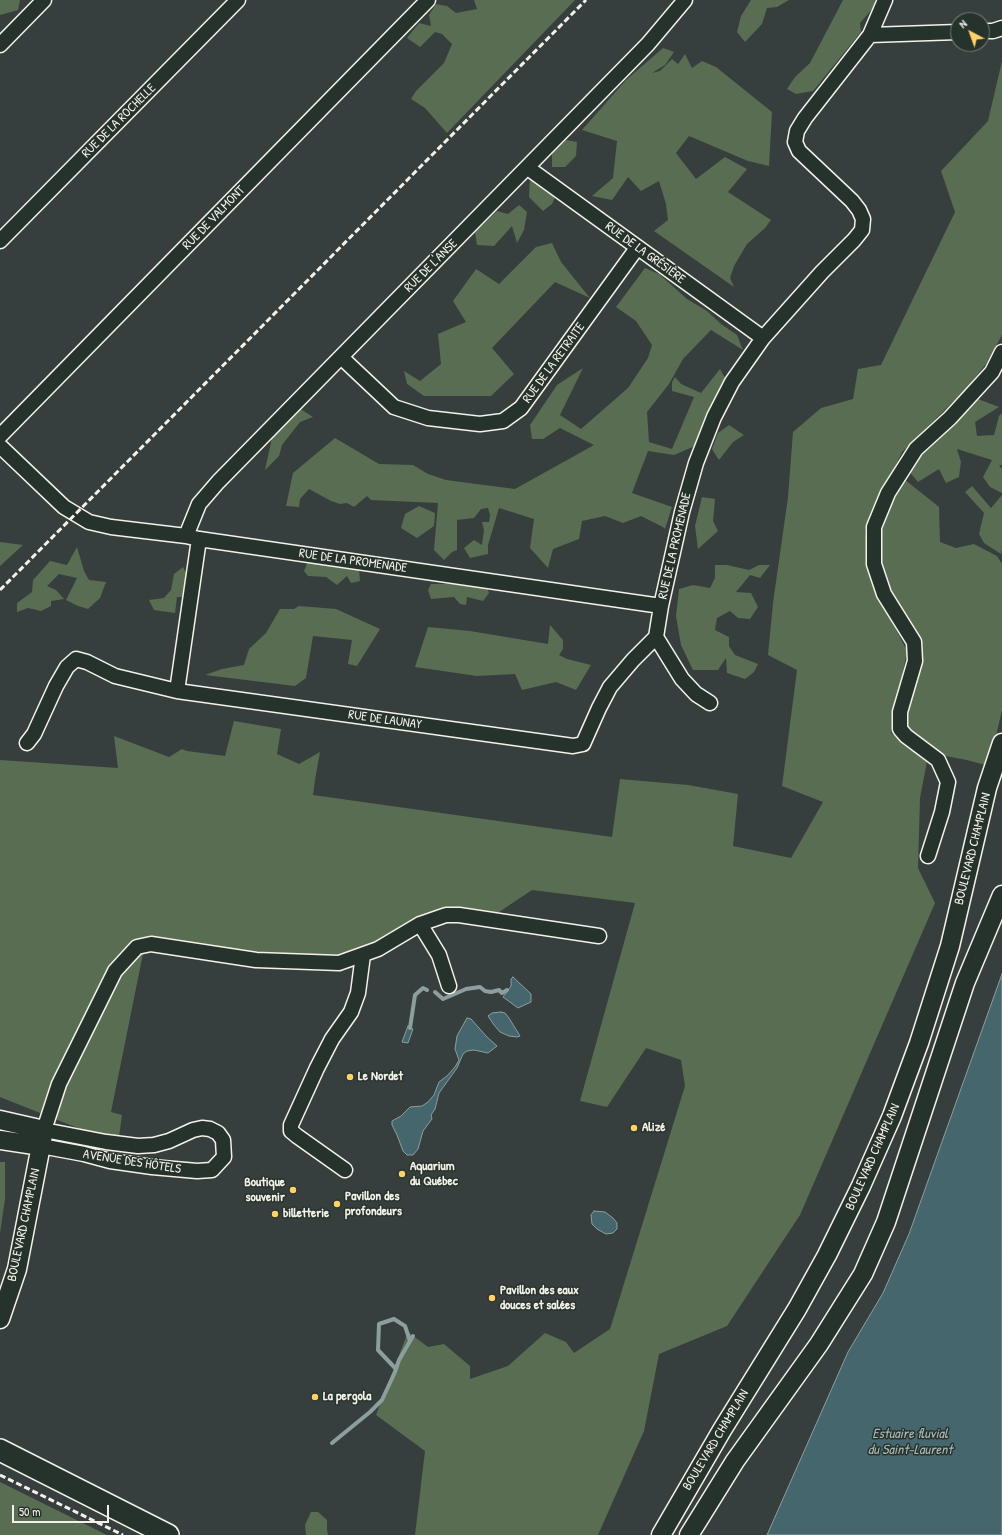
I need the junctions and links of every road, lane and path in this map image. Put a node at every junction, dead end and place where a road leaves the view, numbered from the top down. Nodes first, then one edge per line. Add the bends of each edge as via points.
1 (44, 0) edge
2 (238, 0) edge
3 (428, 0) edge
4 (685, 0) edge
5 (885, 0) edge
6 (1002, 28) edge
7 (990, 31) edge
8 (950, 32) edge
9 (870, 35) junction
10 (0, 45) edge
11 (528, 168) junction
12 (0, 241) edge
13 (637, 248) junction
14 (762, 338) junction
15 (1002, 352) edge
16 (341, 357) junction
17 (0, 436) edge
18 (0, 446) edge
19 (193, 538) junction
20 (661, 606) junction
21 (656, 637) junction
22 (177, 691) junction
23 (710, 703) dead end
24 (27, 743) dead end
25 (1002, 743) edge
26 (928, 856) dead end
27 (1002, 895) edge
28 (420, 924) junction
29 (599, 936) dead end
30 (364, 955) junction
31 (449, 986) dead end
32 (0, 1120) edge
33 (43, 1138) junction
34 (0, 1140) edge
35 (345, 1170) dead end
36 (0, 1319) edge
37 (0, 1450) edge
38 (168, 1535) edge
39 (661, 1535) edge
40 (689, 1535) edge

1 - 10 street
2 - 12 street, RUE DE LA ROCHELLE
3 - 17 street, RUE DE VALMONT
4 - 11 street, RUE DE L'ANSE via 648,44
5 - 9 street
6 - 7 street
8 - 9 street
9 - 14 street, RUE DE LA PROMENADE via 805,118 795,142 810,162 859,210 862,230
11 - 13 street, RUE DE LA GRÉSIÈRE
11 - 16 street, RUE DE L'ANSE
13 - 14 street, RUE DE LA GRÉSIÈRE
13 - 16 street, RUE DE LA RETRAITE via 522,408 503,421 480,424 428,418 394,407
14 - 20 street, RUE DE LA PROMENADE via 732,382 714,417 696,463
15 - 26 street via 992,372 950,418 916,449 888,492 874,527 874,564 884,594 914,642 915,661 900,712 900,729 938,760 948,782 942,812
16 - 19 street, RUE DE L'ANSE via 199,504
18 - 19 street, RUE DE LA PROMENADE via 64,507 89,522
19 - 20 street, RUE DE LA PROMENADE
19 - 22 street
20 - 21 street
21 - 22 street, RUE DE LAUNAY via 610,687 583,744 573,746
21 - 23 street via 682,679 696,694
22 - 24 street via 115,676 87,662 76,660 67,667 34,734
25 - 39 main road, BOULEVARD CHAMPLAIN via 988,788 950,946 920,1043 892,1116 827,1255
27 - 40 main road, BOULEVARD CHAMPLAIN via 965,983 886,1222 863,1274 819,1344 735,1461
28 - 29 street via 446,915 459,915
28 - 30 street via 378,950
28 - 31 street via 439,955
30 - 33 street via 340,963 264,961 151,944 137,947 115,971 59,1084
30 - 35 street via 358,994 351,1012 332,1039 291,1125 297,1136
32 - 33 main road, AVENUE DES HÔTELS
33 - 33 street, AVENUE DES HÔTELS via 84,1154 164,1169 212,1170 224,1156 223,1140 218,1133 202,1128 169,1141 138,1146
33 - 34 main road, AVENUE DES HÔTELS
33 - 36 main road, BOULEVARD CHAMPLAIN via 17,1269
37 - 38 highway

